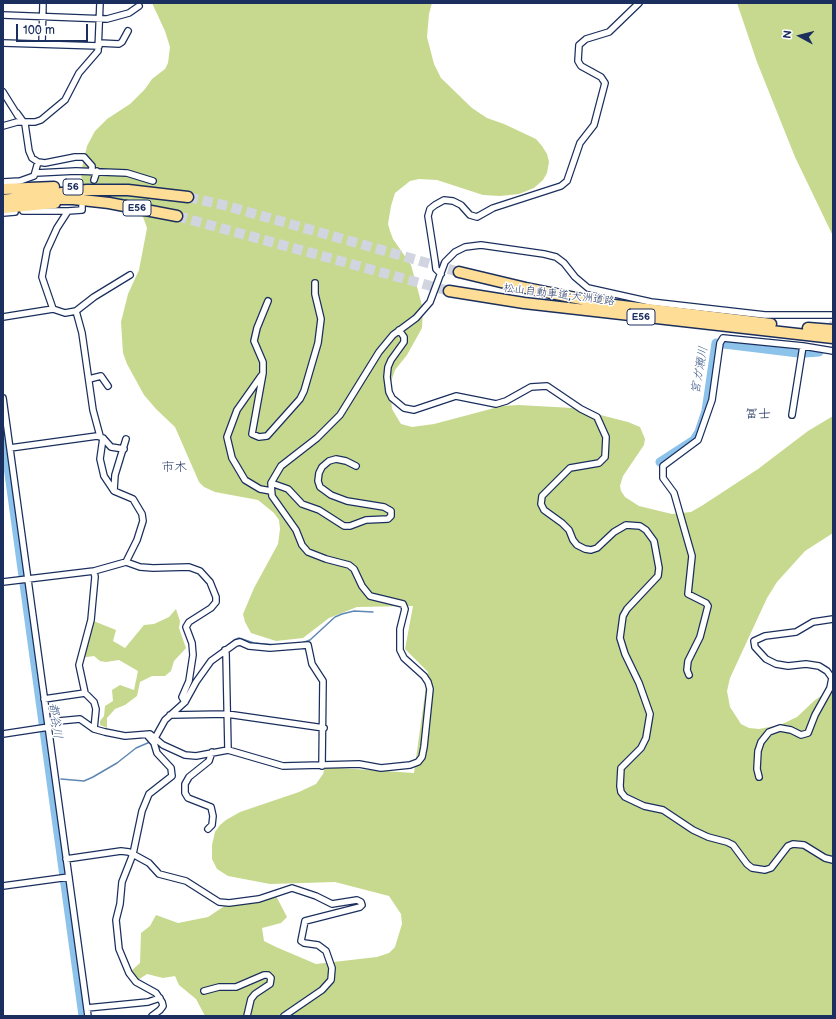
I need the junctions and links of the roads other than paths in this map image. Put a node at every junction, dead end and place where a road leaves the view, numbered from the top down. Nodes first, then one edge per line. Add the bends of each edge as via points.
1 (43, 3) edge
2 (100, 3) edge
3 (639, 3) edge
4 (139, 6) dead end
5 (3, 15) edge
6 (42, 16) junction
7 (99, 19) junction
8 (128, 31) dead end
9 (3, 43) edge
10 (42, 44) junction
11 (99, 44) junction
12 (3, 92) edge
13 (17, 113) junction
14 (17, 122) junction
15 (25, 124) junction
16 (3, 126) edge
17 (38, 162) junction
18 (94, 171) junction
19 (36, 173) junction
20 (94, 180) dead end
21 (153, 181) dead end
22 (3, 182) edge
23 (3, 189) edge
24 (34, 197) junction
25 (188, 197) tunnel mouth
26 (3, 200) edge
27 (96, 202) joint
28 (82, 206) dead end
29 (3, 208) edge
30 (68, 211) junction
31 (3, 213) edge
32 (177, 216) tunnel mouth
33 (459, 272) tunnel mouth
34 (440, 274) junction
35 (130, 275) dead end
36 (315, 283) dead end
37 (449, 291) tunnel mouth
38 (268, 301) dead end
39 (53, 309) junction
40 (76, 311) junction
41 (833, 315) edge
42 (3, 317) edge
43 (399, 330) junction
44 (833, 330) edge
45 (833, 338) edge
46 (822, 342) tunnel mouth
47 (803, 346) junction
48 (818, 348) junction
49 (833, 351) edge
50 (263, 373) junction
51 (89, 379) junction
52 (108, 386) dead end
53 (3, 398) edge
54 (792, 415) dead end
55 (5, 429) edge
56 (101, 437) junction
57 (126, 439) dead end
58 (10, 448) junction
59 (124, 449) junction
60 (356, 466) dead end
61 (271, 483) junction
62 (114, 490) junction
63 (271, 491) junction
64 (126, 562) junction
65 (94, 571) junction
66 (25, 578) junction
67 (3, 582) edge
68 (833, 619) edge
69 (224, 650) junction
70 (688, 675) dead end
71 (85, 693) junction
72 (44, 699) junction
73 (184, 701) junction
74 (227, 714) junction
75 (170, 715) junction
76 (46, 726) junction
77 (94, 728) junction
78 (324, 728) junction
79 (3, 734) edge
80 (147, 735) junction
81 (155, 738) junction
82 (228, 750) junction
83 (212, 752) junction
84 (322, 766) junction
85 (759, 777) dead end
86 (208, 830) dead end
87 (133, 854) junction
88 (66, 859) junction
89 (833, 860) edge
90 (66, 877) junction
91 (3, 886) edge
92 (204, 990) dead end
93 (160, 998) junction
94 (87, 1008) junction
95 (88, 1016) edge
96 (152, 1016) edge
97 (246, 1016) edge
98 (284, 1016) edge

1 - 6 street
2 - 7 street
3 - 34 street via 609,32 586,39 579,45 578,61 601,77 605,83 594,125 580,143 567,181 561,186 493,208 477,217 470,215 453,201 444,200 435,205 430,209 428,216 436,269
4 - 7 street via 129,13
5 - 6 street
6 - 7 street
6 - 10 street
7 - 11 street
8 - 11 street via 119,44
9 - 10 street
10 - 11 street
11 - 15 street via 98,51 79,73 66,100 41,120
12 - 13 street
13 - 14 street
13 - 15 street
14 - 15 street
14 - 16 street
15 - 17 street via 29,151 32,158
17 - 18 street via 84,157
17 - 19 street
18 - 19 street
18 - 20 street
18 - 21 street via 127,173
19 - 22 street via 28,179
23 - 24 highway
24 - 25 highway, E56 via 87,190
24 - 26 highway, E56
24 - 27 highway, 56
24 - 29 highway
27 - 32 highway, E56
28 - 30 street via 82,210
30 - 31 street via 29,210
30 - 39 street via 52,238 44,264 44,283
33 - 44 highway, 松山自動車道;大洲道路 / E56 via 606,304
34 - 41 street via 445,262 455,252 465,247 481,245 556,257 588,288 651,302 765,315
34 - 43 street via 430,302 416,318
35 - 40 street
36 - 50 street via 321,319 304,391 268,436 259,437 252,434
37 - 45 highway, 松山自動車道;大洲道路 / E56 via 524,303
38 - 50 street via 254,341 263,362
39 - 40 street via 65,313
39 - 42 street
40 - 51 street
43 - 61 street via 379,352 340,415 317,438 281,466
43 - 89 street via 404,342 391,360 387,376 392,398 404,408 414,410 456,396 496,404 531,387 546,386 597,417 606,437 605,457 599,463 573,467 566,471 542,496 541,504 544,510 569,530 573,540 586,549 597,548 626,525 640,526 654,541 658,576 627,609 623,616 620,638 624,654 639,683 650,714 650,725 643,743 621,768 620,786 625,797 644,806 663,810 693,830 733,845 752,868 771,868 788,846 793,844 804,845
46 - 48 street
47 - 48 street
47 - 54 street
47 - 70 street via 721,339 712,400 698,440 662,466 663,478 674,493 692,556 688,594 708,606 700,637 688,661
48 - 49 street
50 - 63 street via 237,410 227,437 232,458 245,480 260,489
51 - 52 street via 101,376
51 - 56 street via 93,410
53 - 55 street
55 - 58 street
56 - 58 street
56 - 59 street via 111,447
56 - 62 street via 101,469
57 - 59 street
58 - 66 street
59 - 62 street via 114,475
60 - 61 street via 336,459 329,461 319,473 320,487 331,495 347,501 384,507 391,511 388,519 366,520 344,526 319,510 302,504 288,489
61 - 63 street
62 - 64 street via 133,499 142,514 143,521 138,540
63 - 84 street via 308,552 349,565 370,596 403,604 405,609 400,629 400,650 404,658 424,676 430,689 424,748 418,762 381,768 359,764
64 - 65 street
64 - 73 street via 140,567 194,568 214,589 216,602 186,627 193,655 191,675 183,693
65 - 66 street
65 - 71 street via 91,620 79,665
66 - 67 street
66 - 72 street
68 - 85 street via 813,622 796,632 765,636 754,641 755,647 766,660 788,666 819,666 832,678 830,688 808,733 801,735 780,728 774,729 765,737 758,751
69 - 73 street via 211,661
69 - 74 street
69 - 78 street via 240,642 248,646 270,648 308,645 312,664 323,681
71 - 72 street
71 - 77 street via 94,702
72 - 76 street
73 - 75 street
74 - 75 street
74 - 78 street
74 - 82 street
75 - 81 street
76 - 77 street via 80,719
76 - 79 street
76 - 88 street
77 - 80 street via 125,736
78 - 84 street
80 - 81 street
80 - 87 street via 154,743 157,753 171,768 172,776 153,790 147,798 139,820
81 - 83 street via 163,745 185,755 196,756
82 - 83 street
82 - 84 street via 275,765
83 - 86 street via 209,761 188,777 185,784 188,798 211,807 212,825
87 - 88 street via 121,851
87 - 93 street via 122,882 116,920 119,949 129,973 136,982
87 - 98 street via 149,863 159,874 186,881 219,902 259,899 292,888 332,904 357,900 361,902 360,907 305,921 301,941 304,944 318,945 326,952 332,968 330,980 322,990
88 - 90 street
90 - 91 street
90 - 94 street
92 - 97 street via 236,987 268,975 271,978 270,984 255,994
93 - 94 street via 148,1002
93 - 96 street via 163,1006
94 - 95 street

